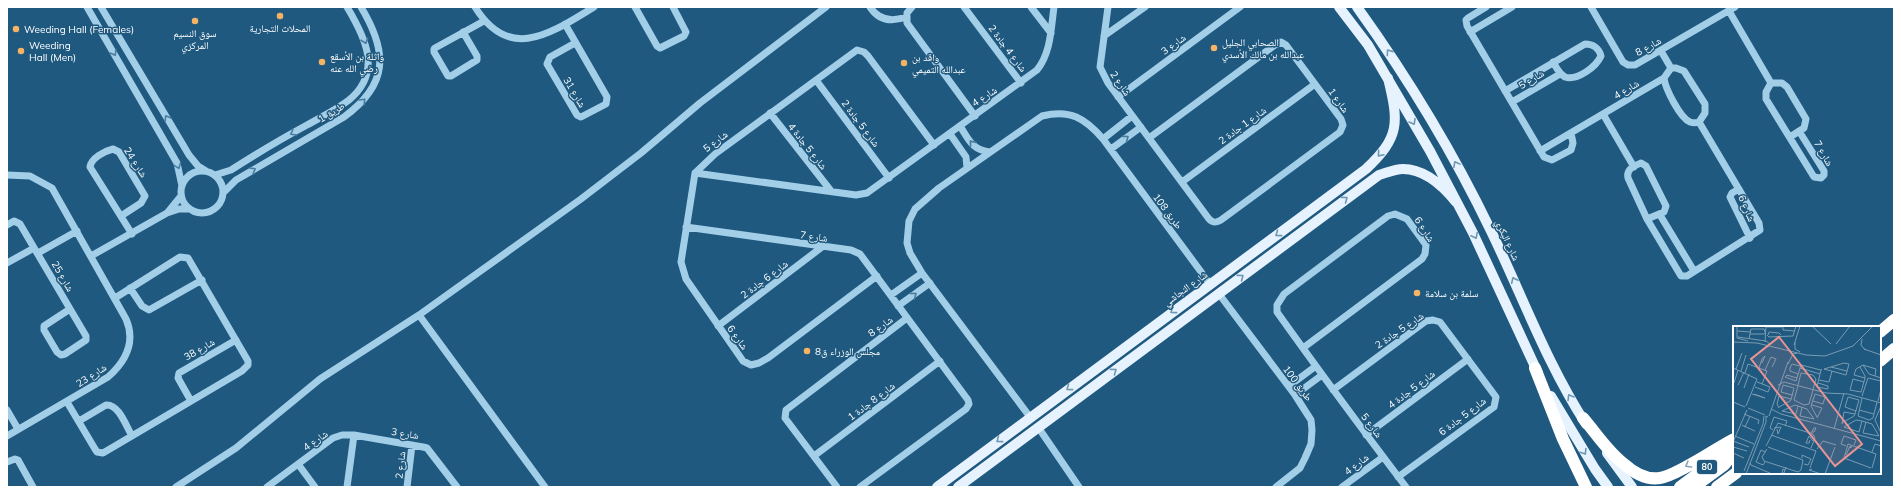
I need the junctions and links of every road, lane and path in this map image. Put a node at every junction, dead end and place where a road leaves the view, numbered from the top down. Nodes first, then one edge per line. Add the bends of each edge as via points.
1 (87, 7) edge
2 (101, 7) edge
3 (347, 7) edge
4 (361, 7) edge
5 (476, 7) edge
6 (594, 7) edge
7 (635, 7) edge
8 (673, 7) edge
9 (826, 7) edge
10 (870, 7) edge
11 (912, 7) edge
12 (964, 7) edge
13 (1032, 7) edge
14 (1054, 7) edge
15 (1108, 7) edge
16 (1145, 7) edge
17 (1240, 7) edge
18 (1339, 7) edge
19 (1357, 7) edge
20 (1486, 7) edge
21 (1591, 7) edge
22 (1509, 8) edge
23 (1732, 9) edge
24 (906, 17) junction
25 (484, 20) junction
26 (565, 24) junction
27 (464, 32) junction
28 (1470, 32) junction
29 (1051, 33) junction
30 (1104, 36) junction
31 (575, 43) junction
32 (1612, 44) junction
33 (1661, 51) junction
34 (1600, 52) junction
35 (1553, 62) junction
36 (1671, 68) junction
37 (1560, 74) junction
38 (1388, 78) junction
39 (1664, 78) junction
40 (816, 80) junction
41 (1021, 83) junction
42 (1771, 83) junction
43 (1315, 84) junction
44 (1505, 91) junction
45 (1118, 97) junction
46 (1512, 102) junction
47 (770, 113) junction
48 (1603, 114) junction
49 (975, 116) junction
50 (1132, 116) junction
51 (1699, 122) junction
52 (960, 126) junction
53 (1140, 127) junction
54 (1800, 131) junction
55 (1571, 133) junction
56 (950, 134) junction
57 (1790, 137) junction
58 (1103, 138) junction
59 (1149, 138) junction
60 (934, 145) junction
61 (1111, 149) junction
62 (1540, 151) junction
63 (990, 152) junction
64 (1634, 167) junction
65 (967, 168) junction
66 (206, 171) junction
67 (695, 173) junction
68 (7, 175) edge
69 (215, 175) junction
70 (889, 178) junction
71 (1182, 182) junction
72 (182, 186) junction
73 (1739, 189) junction
74 (831, 191) junction
75 (223, 193) junction
76 (181, 196) junction
77 (1456, 202) junction
78 (190, 209) junction
79 (167, 213) junction
80 (1660, 215) junction
81 (120, 216) junction
82 (1300, 217) junction
83 (1648, 219) junction
84 (7, 224) edge
85 (686, 228) junction
86 (1307, 228) junction
87 (77, 231) junction
88 (132, 234) junction
89 (1750, 238) junction
90 (822, 247) junction
91 (36, 251) junction
92 (91, 256) junction
93 (7, 263) edge
94 (1694, 271) junction
95 (922, 273) junction
96 (877, 276) junction
97 (202, 280) junction
98 (930, 283) junction
99 (1210, 284) junction
100 (130, 288) junction
101 (1219, 294) junction
102 (891, 295) junction
103 (115, 298) junction
104 (898, 306) junction
105 (70, 309) junction
106 (419, 315) junction
107 (907, 318) junction
108 (1894, 320) edge
109 (718, 326) junction
110 (1881, 331) edge
111 (1523, 339) junction
112 (236, 340) junction
113 (1303, 348) junction
114 (1894, 349) edge
115 (1468, 359) junction
116 (1881, 360) edge
117 (940, 361) junction
118 (1316, 366) junction
119 (1535, 368) junction
120 (1556, 371) junction
121 (1322, 375) junction
122 (1289, 386) junction
123 (1333, 390) junction
124 (1295, 395) junction
125 (191, 401) junction
126 (68, 402) junction
127 (7, 410) edge
128 (1030, 417) junction
129 (1582, 418) junction
130 (79, 421) junction
131 (1038, 427) junction
132 (18, 429) junction
133 (354, 435) junction
134 (1366, 435) junction
135 (7, 436) edge
136 (132, 436) junction
137 (1733, 439) edge
138 (412, 445) junction
139 (1733, 448) edge
140 (1733, 454) edge
141 (814, 456) junction
142 (1383, 456) junction
143 (7, 462) edge
144 (298, 464) junction
145 (1735, 474) edge
146 (1740, 474) edge
147 (950, 477) junction
148 (1398, 477) junction
149 (33, 487) edge
150 (176, 487) edge
151 (267, 487) edge
152 (315, 487) edge
153 (347, 487) edge
154 (407, 487) edge
155 (457, 487) edge
156 (545, 487) edge
157 (837, 487) edge
158 (860, 487) edge
159 (937, 487) edge
160 (959, 487) edge
161 (1079, 487) edge
162 (1276, 487) edge
163 (1342, 487) edge
164 (1406, 487) edge
165 (1586, 487) edge
166 (1608, 487) edge
167 (1632, 487) edge
168 (1680, 487) edge
169 (1693, 487) edge
170 (1717, 487) edge
171 (1724, 487) edge

1 -> 72 street via 177,163
66 -> 2 street via 189,155
3 -> 69 street, طريق 1 via 364,39 368,55 364,83 357,92 338,107 231,170
75 -> 4 street, طريق 1 via 236,180 344,117 369,94 378,74 380,55 374,34
5 - 25 street
6 - 26 street
7 - 8 street via 660,48 684,36 686,32
9 - 106 street via 725,83 581,199
10 - 24 street via 880,17 888,20
11 - 24 street
12 - 41 street, شارع 4 جادة 2
13 - 29 street
14 - 29 street, شارع 4
15 - 30 street, شارع 2
16 - 30 street
17 - 45 street, شارع 3
18 - 38 main road via 1368,45
120 -> 19 main road, شارع البكري via 1490,229 1442,138 1402,70
20 - 28 street via 1466,20
21 - 32 street, شارع 8
22 - 28 street
23 - 33 street, شارع 8
23 - 42 street
24 - 49 street, شارع 4 via 907,23
25 - 26 street via 496,32 521,39 543,35
25 - 27 street
26 - 31 street, شارع 31
27 - 27 street via 434,49 448,76 477,60
28 - 44 street
29 - 41 street, شارع 4 via 1042,64
30 - 45 street, شارع 2 via 1100,67
31 - 31 street, شارع 31 via 608,101 581,117 577,115 547,64 550,57
32 - 33 street, شارع 8 via 1623,62 1628,65 1640,63
32 - 34 street, شارع 5
33 - 36 street
34 - 35 street, شارع 5 via 1592,45 1585,44
34 - 37 street, شارع 5 via 1601,56 1594,66 1574,77
35 - 37 street, شارع 5
35 - 44 street, شارع 5
36 - 39 street, شارع 4
36 - 51 street via 1684,71 1705,104 1705,113
37 - 46 street, شارع 5
38 -> 77 main road via 1430,150
38 -> 82 main road, شارع النجاشي via 1395,106 1394,130 1383,153 1366,169
39 - 48 street, شارع 4
39 - 51 street via 1666,87 1683,116 1689,122
40 - 47 street, شارع 5
40 - 60 street, شارع 5 via 857,50 864,52
40 - 70 street, شارع 5 جادة 2
41 - 49 street, شارع 4
42 - 54 street via 1782,83 1787,87 1806,119 1806,125
42 - 57 street, شارع 7 via 1766,92 1766,99
43 - 59 street, شارع 1 via 1281,42
43 - 71 street, شارع 1 جادة 2
43 - 71 street, شارع 1 via 1341,120 1343,125 1340,132 1233,211 1217,222 1212,221
44 - 46 street
45 - 50 street, شارع 2
46 - 62 street
47 - 67 street, شارع 5 via 714,154
47 - 74 street, شارع 5 جادة 4
48 - 55 street, شارع 4
48 - 64 street
49 - 52 street
50 - 53 street, شارع 2
50 - 58 street
51 - 73 street, شارع 6
52 - 56 street
63 -> 52 street via 976,148
53 - 59 street, شارع 2
61 -> 53 street
54 - 57 street
54 - 57 street, شارع 7 via 1824,171 1821,178 1814,177
55 - 62 street, شارع 4
55 - 62 street via 1573,146 1566,153 1552,160 1544,157
56 - 60 street
56 - 65 street via 966,157
58 - 61 street, طريق 108
58 - 63 street, طريق 108 via 1086,121 1065,113 1053,113 1042,116
59 - 71 street, شارع 1
60 - 70 street
61 - 99 street, طريق 108
63 - 65 street, طريق 108
64 - 80 street via 1641,164 1646,166 1666,206
64 - 83 street via 1628,175
65 - 95 street, طريق 108 via 915,209 909,221 910,253
66 - 69 street
66 - 72 street via 189,176
67 - 74 street
67 - 85 street, شارع 6
68 - 87 street, شارع 23 via 30,176 52,188
69 - 75 street via 220,180
70 - 74 street via 867,193 856,195
72 - 76 street
73 - 89 street, شارع 6 via 1732,193 1731,199
73 - 89 street, شارع 6 via 1760,227 1758,233
75 - 78 street via 218,205 208,212
76 - 78 street
76 - 79 street
86 -> 77 main road via 1360,187 1378,175 1392,171 1404,169 1427,176 1447,190
77 -> 111 main road via 1474,233
78 - 79 street
79 - 88 street
80 - 83 street
80 - 94 street
81 - 81 street, شارع 24 via 90,167 94,159 113,149 119,152 145,196 141,203
81 - 88 street, شارع 24
82 - 86 main road via 1307,219
82 -> 99 main road, شارع النجاشي
83 - 94 street via 1679,274 1683,277
84 - 91 street, شارع 25 via 18,222
85 - 90 street, شارع 7
85 - 109 street, شارع 6 via 682,270
101 -> 86 main road
87 - 91 street
87 - 92 street, شارع 23
88 - 92 street
89 - 94 street
90 - 96 street, شارع 7 via 851,250 860,254
90 - 109 street, شارع 6 جادة 2
91 - 93 street
91 - 105 street, شارع 25
92 - 103 street, شارع 23
95 - 98 street, طريق 108
95 - 102 street
96 - 102 street, شارع 7
96 - 109 street, شارع 6 via 759,363 751,365 743,361
97 - 100 street via 149,310 142,306
97 - 100 street via 190,261 180,257
97 - 112 street
104 -> 98 street
98 - 128 street, طريق 108
99 -> 128 main road, شارع النجاشي
100 - 103 street
101 - 122 street, طريق 100
131 -> 101 main road
102 - 104 street, شارع 7
103 - 126 street, شارع 23 via 129,326 130,344 126,358 108,377
104 - 107 street, شارع 7
105 - 105 street, شارع 25 via 44,326 44,330 61,355 86,340
106 - 150 street via 320,379 236,448
106 - 156 street
107 - 117 street, شارع 8
107 - 141 street, شارع 8 via 786,410 785,418
108 - 110 highway
111 - 119 main road
111 - 120 main road via 1532,347 1544,373
112 - 125 street via 248,361 248,366
112 - 125 street, شارع 38 via 179,373 178,378
113 - 113 street, شارع 6 via 1422,259 1426,245 1407,219 1396,214 1388,216 1284,294 1277,305 1277,312
113 - 118 street, شارع 5
114 - 116 highway
115 - 123 street, شارع 5 جادة 2 via 1440,322 1426,321
115 - 134 street, شارع 5 جادة 4
115 - 148 street, شارع 5 جادة 6 via 1496,397 1494,407
117 - 141 street, شارع 8 جادة 1
117 - 158 street, شارع 8 via 968,400 966,409
118 - 121 street, شارع 5
118 - 122 street
119 - 165 highway via 1563,439
119 -> 166 main road via 1563,418
129 -> 120 main road, شارع البكري
121 - 123 street, شارع 5
121 - 124 street
122 - 124 street, طريق 100
123 - 134 street, شارع 5
124 - 162 street, طريق 100 via 1311,420 1311,444 1300,468
125 - 136 street
126 - 130 street
126 - 132 street, شارع 23
127 - 132 street
128 -> 147 main road, شارع النجاشي
137 -> 129 highway via 1673,474 1652,478 1623,464
129 - 167 main road, شارع البكري
130 - 136 street via 100,453
130 - 136 street via 111,404
131 - 160 main road
131 - 161 street
132 - 135 street, شارع 23
133 - 138 street, شارع 3
133 - 144 street, شارع 4 via 333,438
133 - 153 street
134 - 142 street, شارع 5
138 - 154 street, شارع 2
138 - 155 street, شارع 3 via 427,448
139 - 168 highway, 80
140 - 169 highway via 1724,465
141 - 157 street, شارع 8
142 - 148 street, شارع 5
142 - 163 street, شارع 4
143 - 149 street via 12,459 18,460
144 - 151 street, شارع 4
144 - 152 street
145 - 170 highway, 80
146 - 171 highway
147 - 159 main road, شارع النجاشي
147 - 160 main road via 950,484
148 - 164 street, شارع 5

